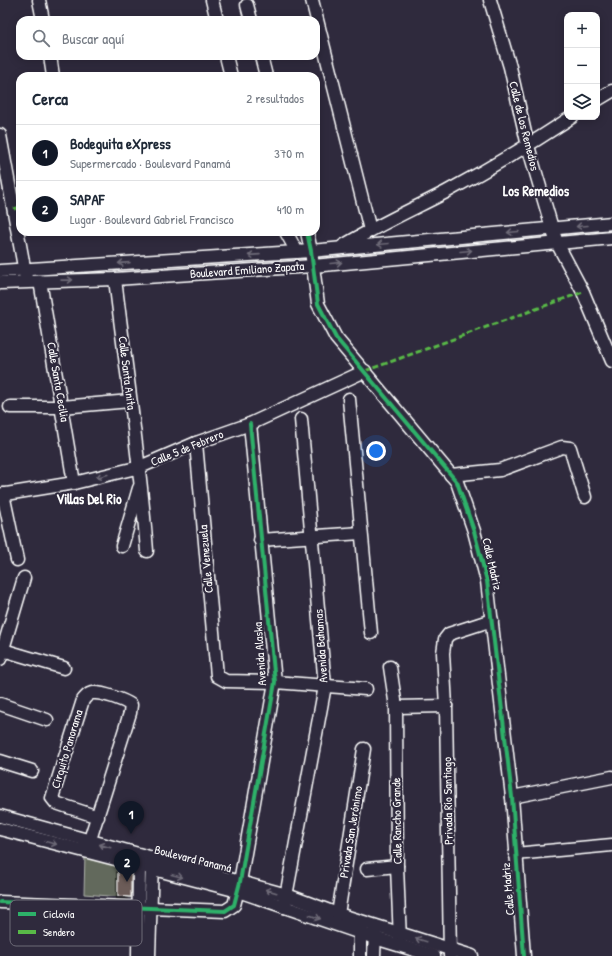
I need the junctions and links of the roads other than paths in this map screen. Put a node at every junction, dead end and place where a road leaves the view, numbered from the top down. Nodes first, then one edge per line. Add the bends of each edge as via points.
1 (39, 0) edge
2 (212, 0) edge
3 (312, 0) edge
4 (490, 0) edge
5 (247, 5) dead end
6 (42, 16) edge
7 (216, 16) edge
8 (250, 16) edge
9 (316, 16) edge
10 (320, 32) edge
11 (51, 60) edge
12 (227, 60) edge
13 (262, 60) edge
14 (52, 72) edge
15 (230, 72) edge
16 (265, 72) edge
17 (612, 90) edge
18 (600, 98) edge
19 (567, 120) edge
20 (0, 135) edge
21 (528, 146) junction
22 (4, 175) edge
23 (612, 223) edge
24 (552, 228) junction
25 (16, 230) edge
26 (370, 230) junction
27 (17, 236) edge
28 (288, 236) edge
29 (308, 236) edge
30 (612, 238) edge
31 (557, 243) junction
32 (340, 248) junction
33 (311, 251) junction
34 (297, 252) junction
35 (313, 266) junction
36 (0, 271) edge
37 (26, 276) junction
38 (115, 279) junction
39 (40, 281) junction
40 (0, 283) edge
41 (606, 333) edge
42 (612, 360) edge
43 (365, 371) junction
44 (349, 398) dead end
45 (130, 401) junction
46 (62, 406) junction
47 (10, 407) dead end
48 (301, 419) dead end
49 (250, 424) junction
50 (196, 443) junction
51 (140, 467) junction
52 (451, 475) junction
53 (142, 481) junction
54 (74, 483) junction
55 (1, 495) edge
56 (585, 497) dead end
57 (361, 533) junction
58 (312, 536) junction
59 (260, 540) junction
60 (122, 546) dead end
61 (147, 551) dead end
62 (17, 560) dead end
63 (24, 578) dead end
64 (492, 620) junction
65 (370, 633) dead end
66 (1, 655) edge
67 (390, 666) dead end
68 (64, 668) dead end
69 (275, 682) junction
70 (325, 686) junction
71 (366, 689) dead end
72 (0, 704) edge
73 (446, 706) junction
74 (396, 707) junction
75 (47, 720) dead end
76 (364, 749) dead end
77 (0, 761) edge
78 (32, 771) dead end
79 (612, 777) edge
80 (512, 797) junction
81 (0, 816) edge
82 (98, 817) junction
83 (0, 829) edge
84 (0, 838) edge
85 (33, 839) junction
86 (612, 845) edge
87 (88, 847) junction
88 (515, 854) junction
89 (146, 863) junction
90 (397, 866) junction
91 (367, 868) dead end
92 (239, 886) junction
93 (285, 901) junction
94 (0, 902) edge
95 (10, 902) edge
96 (144, 909) junction
97 (338, 914) junction
98 (360, 921) junction
99 (142, 925) edge
100 (376, 926) junction
101 (360, 933) junction
102 (375, 938) junction
103 (400, 940) junction
104 (139, 946) edge
105 (450, 953) edge
106 (138, 956) edge
107 (150, 956) edge
108 (360, 956) edge
109 (374, 956) edge
110 (434, 956) edge
111 (472, 956) edge
112 (524, 956) edge

1 - 6 street
2 - 7 street
3 - 9 street
4 - 21 street, Calle de los Remedios via 510,67
5 - 8 street
10 - 26 street
11 - 14 street
12 - 15 street
13 - 16 street
17 - 18 street
19 - 21 street, Boulevard Emiliano Zapata
20 - 22 street
21 - 24 street, Calle de los Remedios
21 - 26 street, Boulevard Emiliano Zapata via 446,192
22 - 25 street
23 -> 24 street, Boulevard Emiliano Zapata
24 - 31 street, Calle de los Remedios
24 -> 32 street, Boulevard Emiliano Zapata
26 - 32 street, Boulevard Emiliano Zapata
27 - 37 street
28 - 34 street
29 - 33 street, Calle Madriz
30 - 31 street, Boulevard Emiliano Zapata
35 -> 31 street, Boulevard Emiliano Zapata
31 - 41 street, Calle de los Remedios
32 - 33 street, Boulevard Emiliano Zapata
33 - 34 street, Boulevard Emiliano Zapata
33 - 35 street, Calle Madriz
34 -> 37 street, Boulevard Emiliano Zapata
35 - 38 street, Boulevard Emiliano Zapata
35 - 43 street, Calle Madriz via 318,304 336,338
36 - 37 street, Boulevard Emiliano Zapata
37 - 39 street, Boulevard Emiliano Zapata
37 - 40 street, Boulevard Emiliano Zapata
39 -> 38 street, Boulevard Emiliano Zapata
38 - 45 street, Calle Santa Anita
39 - 46 street, Calle Santa Cecilia
41 - 42 street, Calle de los Remedios
43 - 49 street, Calle 5 de Febrero
43 - 52 street, Calle Madriz
44 - 57 street
45 - 46 street
45 - 51 street, Calle Santa Anita
46 - 47 street
46 - 54 street, Calle Santa Cecilia
48 - 58 street, Avenida Bahamas
49 - 50 street, Calle 5 de Febrero
49 - 59 street, Avenida Alaska
50 - 51 street, Calle 5 de Febrero
50 - 69 street, Calle Venezuela via 217,676 226,681
51 - 53 street, Calle Santa Anita
51 -> 54 street, Calle 5 de Febrero
52 - 56 street via 500,470 562,446 570,448
52 - 64 street, Calle Madriz via 457,482 474,531 487,581
53 - 60 street
53 - 61 street, Calle Santa Anita
54 - 55 street, Calle 5 de Febrero
55 - 62 street
57 - 58 street
57 - 65 street
58 - 59 street
58 - 70 street, Avenida Bahamas
59 - 69 street, Avenida Alaska
63 - 66 street
64 - 73 street, Privada Río Santiago via 448,634 445,639 443,653
64 - 80 street, Calle Madriz
66 - 68 street
67 - 74 street, Calle Rancho Grande
69 - 70 street
69 - 92 street, Avenida Alaska
70 - 71 street
70 - 93 street, Avenida Bahamas
72 - 75 street
73 - 74 street
73 - 105 street, Privada Río Santiago
74 - 90 street, Calle Rancho Grande
76 - 97 street, Privada San Jerónimo
77 - 78 street
79 - 80 street
80 - 88 street, Calle Madriz
81 - 87 street, Boulevard Panamá
82 - 82 street, Cirquito Panorama via 131,705 94,692 83,700 52,798 56,803
82 - 87 street, Cirquito Panorama
83 - 85 street, Boulevard Panamá
84 - 85 street
85 -> 87 street, Boulevard Panamá
86 - 88 street
87 - 89 street, Boulevard Panamá
88 - 112 street, Calle Madriz
89 - 92 street, Boulevard Panamá
89 - 96 street
90 - 91 street
90 - 103 street, Calle Rancho Grande
92 - 93 street, Boulevard Panamá
92 - 96 street, Avenida Alaska via 234,905 225,911
93 - 97 street, Boulevard Panamá
93 -> 101 street, Boulevard Panamá
94 - 95 street, Avenida Alaska
96 - 99 street
96 - 107 street
97 - 98 street, Boulevard Panamá
98 - 100 street, Boulevard Panamá
98 - 101 street
100 - 102 street
100 - 103 street, Boulevard Panamá
101 - 102 street, Boulevard Panamá
101 - 108 street
102 - 103 street, Boulevard Panamá
102 - 109 street
105 -> 103 street, Boulevard Panamá
103 - 110 street, Boulevard Panamá
104 - 106 street
105 - 111 street, Boulevard Panamá

